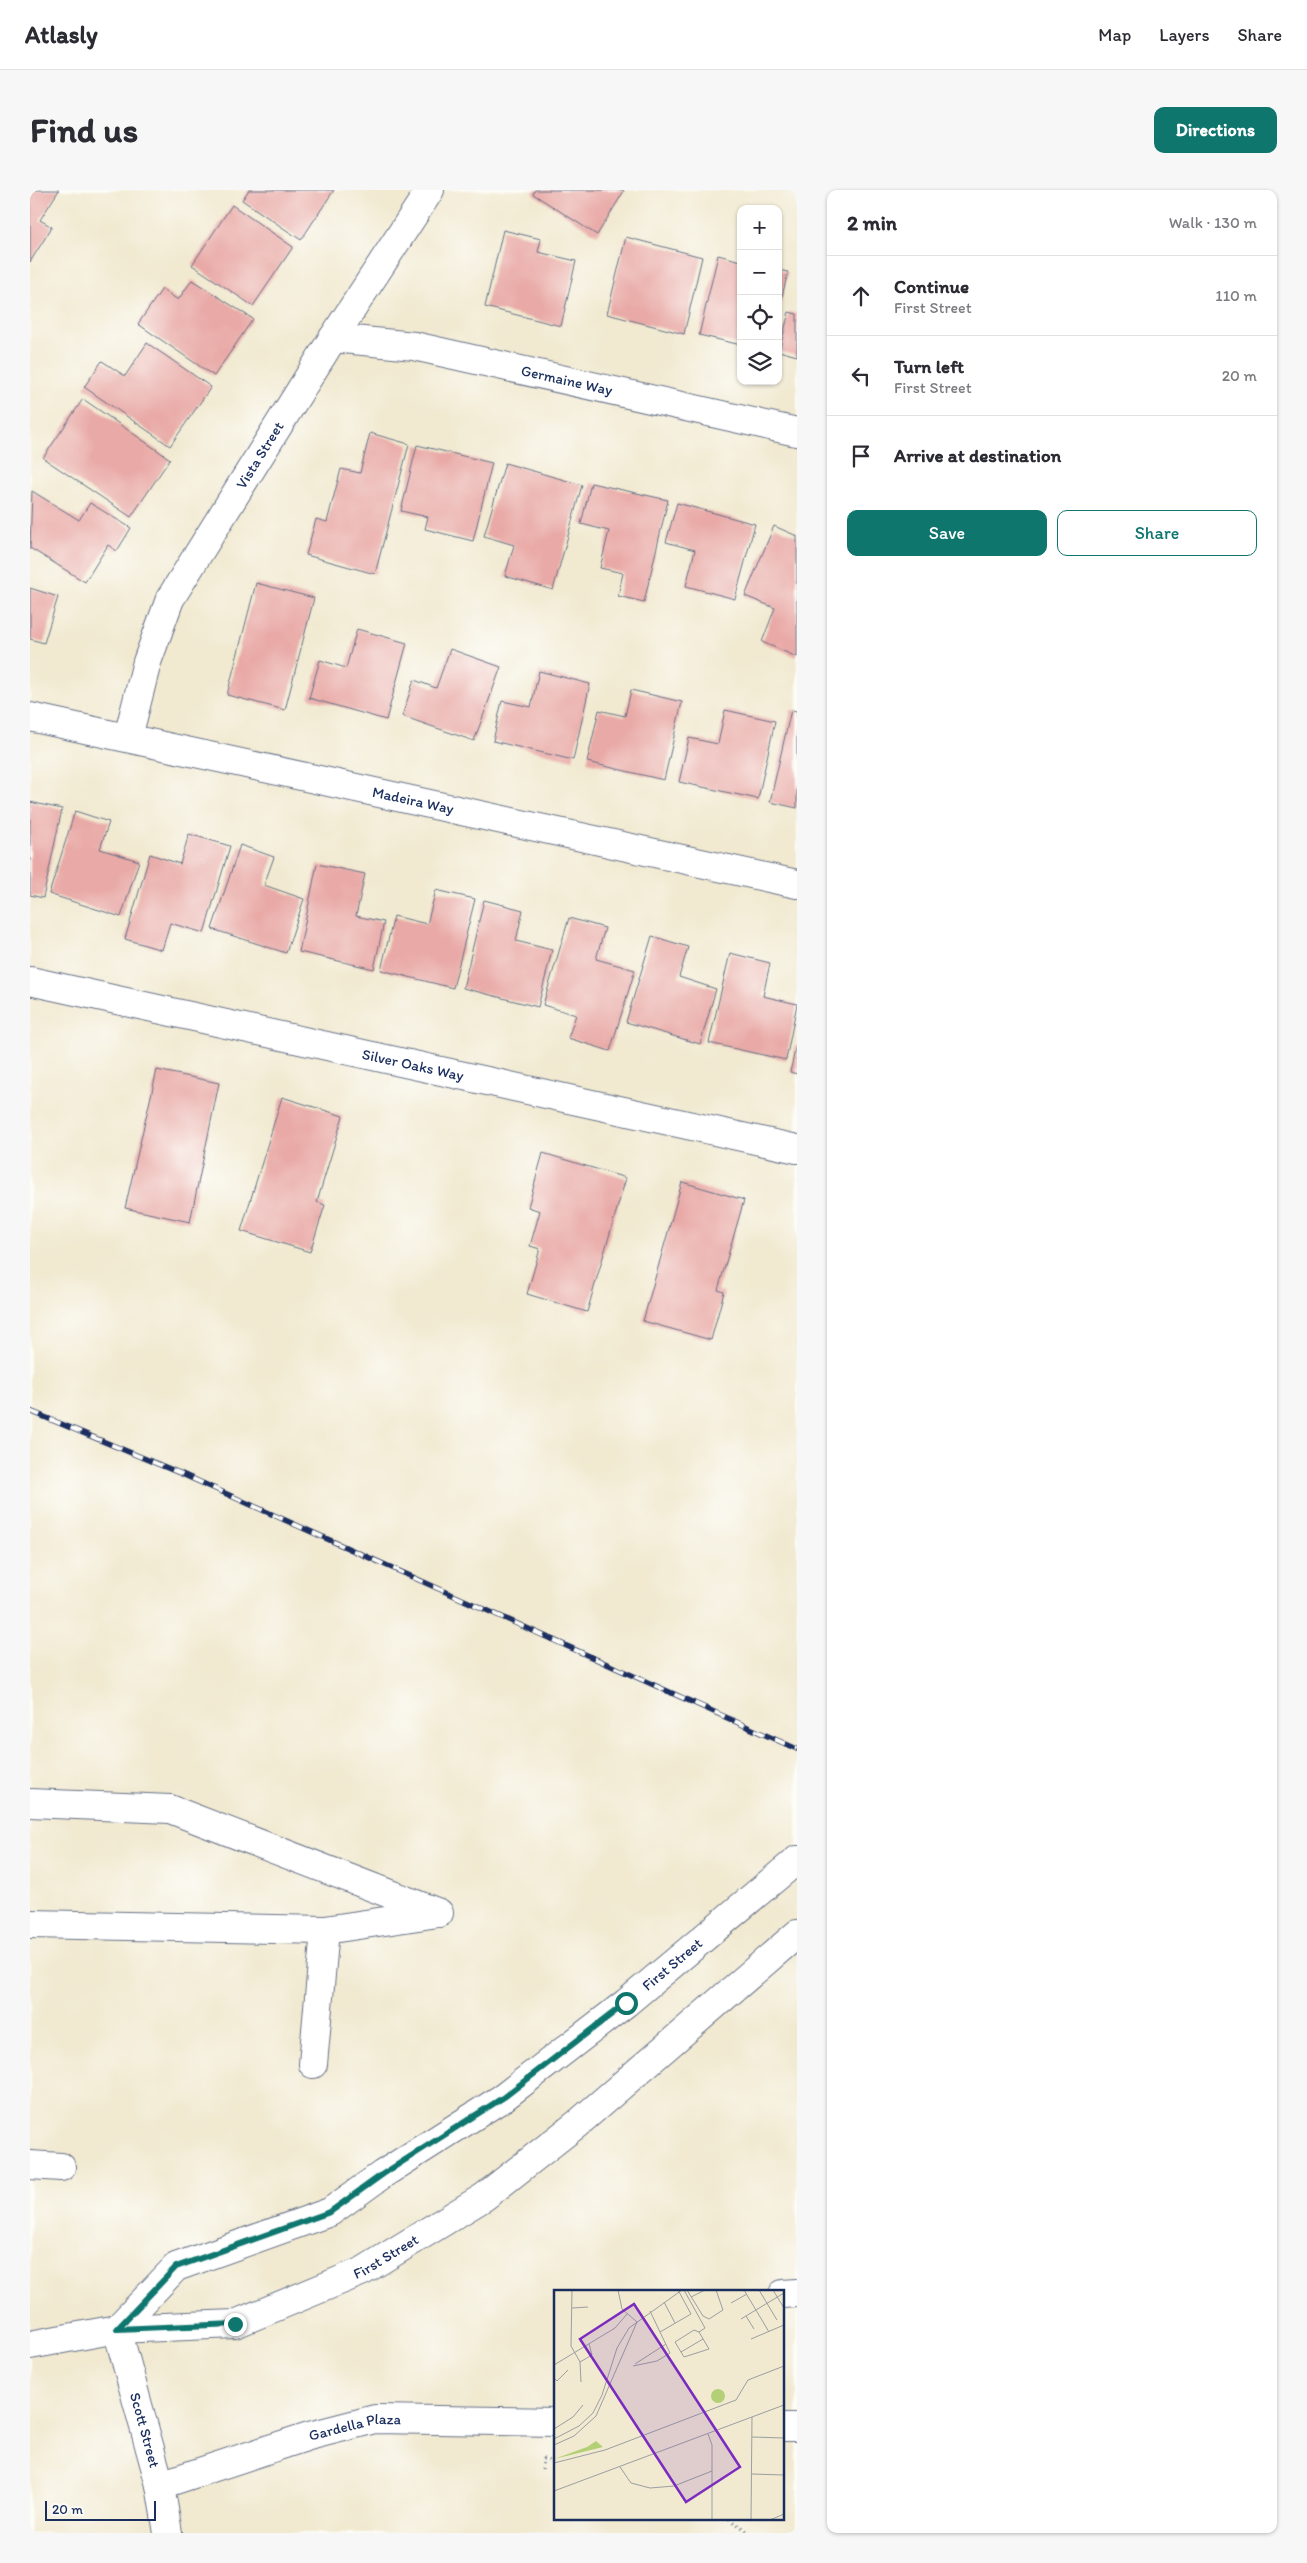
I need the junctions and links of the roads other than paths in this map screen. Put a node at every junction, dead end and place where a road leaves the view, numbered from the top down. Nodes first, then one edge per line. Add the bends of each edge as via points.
1 (430, 190) edge
2 (333, 338) junction
3 (797, 432) edge
4 (30, 717) edge
5 (128, 738) junction
6 (797, 884) edge
7 (30, 981) edge
8 (797, 1149) edge
9 (30, 1803) edge
10 (797, 1860) edge
11 (30, 1924) edge
12 (325, 1930) junction
13 (795, 1936) edge
14 (313, 2064) dead end
15 (30, 2165) edge
16 (61, 2167) dead end
17 (117, 2329) junction
18 (30, 2345) edge
19 (554, 2422) edge
20 (784, 2427) edge
21 (797, 2427) edge
22 (160, 2485) junction
23 (168, 2533) edge

1 - 2 street, Vista Street
2 - 3 street, Germaine Way via 414,346
2 - 5 street, Vista Street via 170,599 147,662
4 - 5 street, Madeira Way
5 - 6 street, Madeira Way
7 - 8 street, Silver Oaks Way
9 - 12 street via 170,1809 439,1913
10 - 17 street, First Street via 626,2003 504,2097 330,2212 176,2267
11 - 12 street
12 - 14 street
13 - 17 street, First Street via 531,2160 484,2196 363,2271 235,2324
15 - 16 street
17 - 18 street, First Street
17 - 22 street, Scott Street
19 - 22 street, Gardella Plaza via 375,2419 309,2436
20 - 21 street
22 - 23 street, Scott Street

